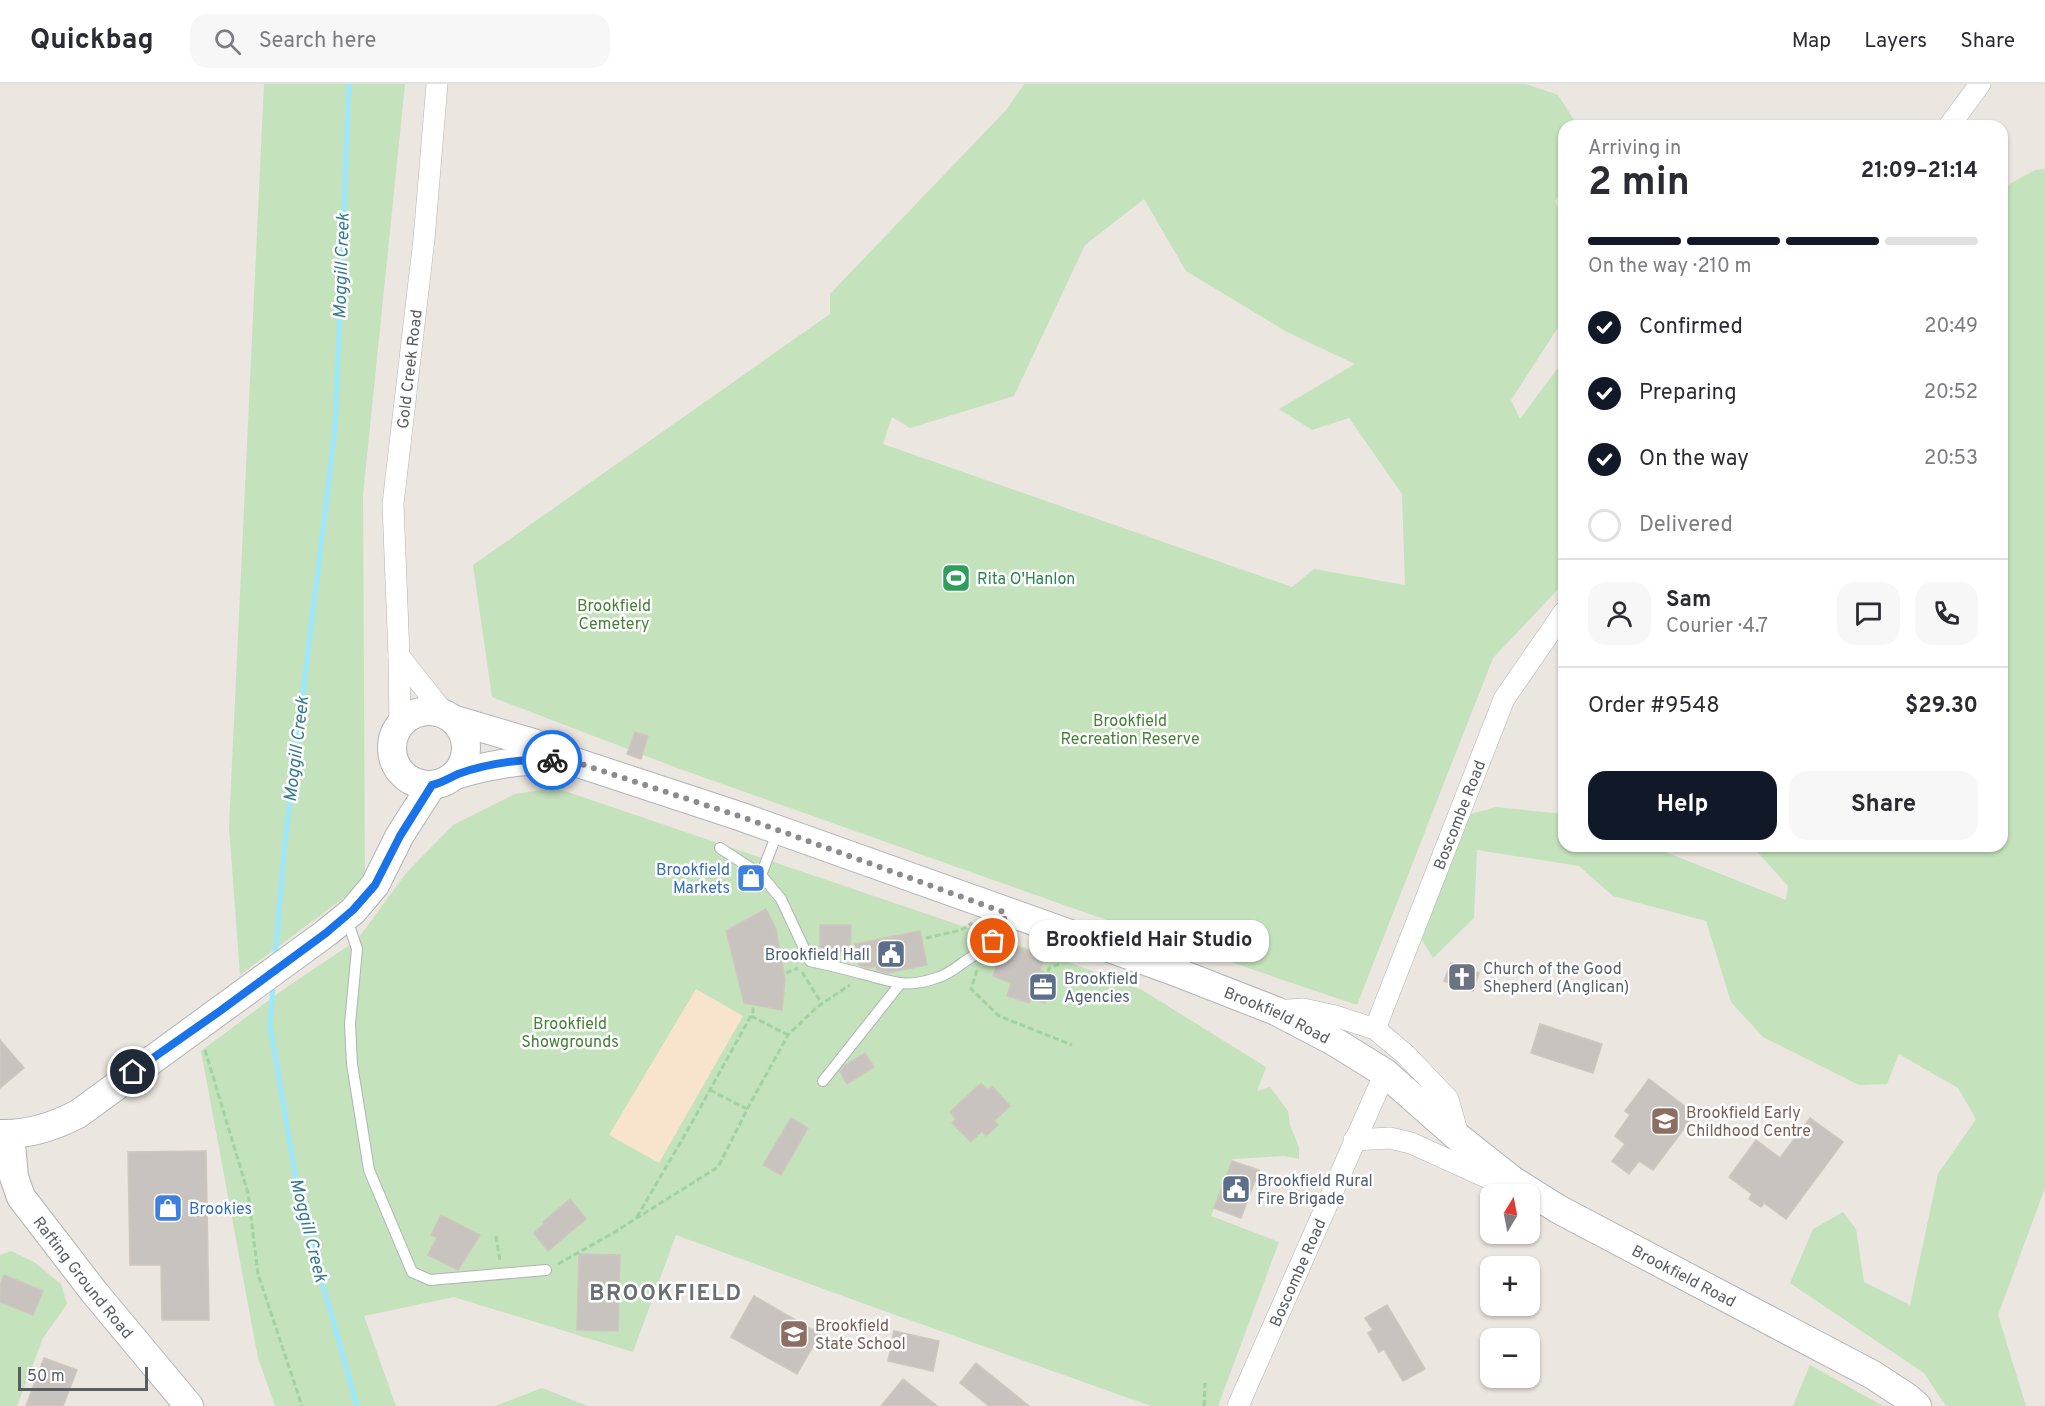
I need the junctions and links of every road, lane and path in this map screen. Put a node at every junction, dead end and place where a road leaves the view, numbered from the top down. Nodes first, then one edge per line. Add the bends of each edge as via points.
1 (437, 84) edge
2 (1980, 84) edge
3 (1953, 120) edge
4 (1558, 621) edge
5 (399, 656) junction
6 (450, 716) junction
7 (400, 724) junction
8 (569, 760) junction
9 (432, 780) junction
10 (778, 830) junction
11 (720, 848) dead end
12 (761, 875) junction
13 (1006, 913) junction
14 (975, 921) dead end
15 (334, 926) junction
16 (926, 938) dead end
17 (982, 951) junction
18 (1064, 953) dead end
19 (799, 968) dead end
20 (1048, 972) dead end
21 (867, 975) junction
22 (900, 984) junction
23 (822, 1004) junction
24 (753, 1006) dead end
25 (1276, 1011) junction
26 (751, 1016) junction
27 (1375, 1029) junction
28 (788, 1035) junction
29 (203, 1042) dead end
30 (1072, 1045) dead end
31 (1385, 1072) junction
32 (823, 1081) dead end
33 (710, 1090) junction
34 (747, 1109) junction
35 (5, 1134) edge
36 (1460, 1138) junction
37 (1354, 1140) junction
38 (1512, 1180) junction
39 (636, 1218) junction
40 (496, 1236) dead end
41 (546, 1270) joint
42 (502, 1274) junction
43 (1205, 1383) dead end
44 (189, 1406) edge
45 (302, 1406) edge
46 (1204, 1406) edge
47 (1238, 1406) edge
48 (1917, 1406) edge

1 - 5 street, Gold Creek Road via 424,239 393,504
2 - 3 street
4 - 27 street, Boscombe Road via 1504,699
5 - 6 street
5 - 7 street, Gold Creek Road
6 - 7 main road via 420,711
6 - 8 main road, Brookfield Road via 532,743
6 - 9 main road via 465,735 467,754 462,765
7 - 9 main road via 392,747 399,770
8 - 9 main road, Brookfield Road via 495,764
8 - 10 main road, Brookfield Road
9 - 15 main road via 375,885
10 - 12 lane
10 - 13 main road, Brookfield Road
11 - 12 lane
12 - 21 lane via 781,899 810,961
13 - 17 lane via 1001,930
13 - 25 main road, Brookfield Road
14 - 16 path via 961,930
15 - 35 main road via 78,1114 45,1128
15 - 42 lane via 351,931 357,949 350,1024 352,1064 369,1170 412,1272 430,1280
17 - 22 lane via 941,977
17 - 30 path via 971,989 999,1016
18 - 20 path via 1060,964
19 - 23 path
21 - 22 lane
21 - 23 path
22 - 32 lane
23 - 28 path
24 - 26 path
25 - 27 street via 1303,1009
25 - 31 main road, Brookfield Road
26 - 28 path
26 - 33 path
27 - 36 street via 1448,1099
28 - 34 path
29 - 45 path via 248,1193 258,1274
31 - 36 main road, Brookfield Road
31 - 37 street, Boscombe Road
33 - 34 path
33 - 39 path
34 - 39 path via 718,1167
35 - 44 main road, Rafting Ground Road via 21,1197
36 - 38 main road, Brookfield Road
37 - 38 street via 1390,1138 1411,1143 1488,1178
37 - 47 street, Boscombe Road
38 - 48 main road, Brookfield Road via 1558,1209 1873,1375
39 - 41 path
40 - 42 path
41 - 42 lane
43 - 46 path

